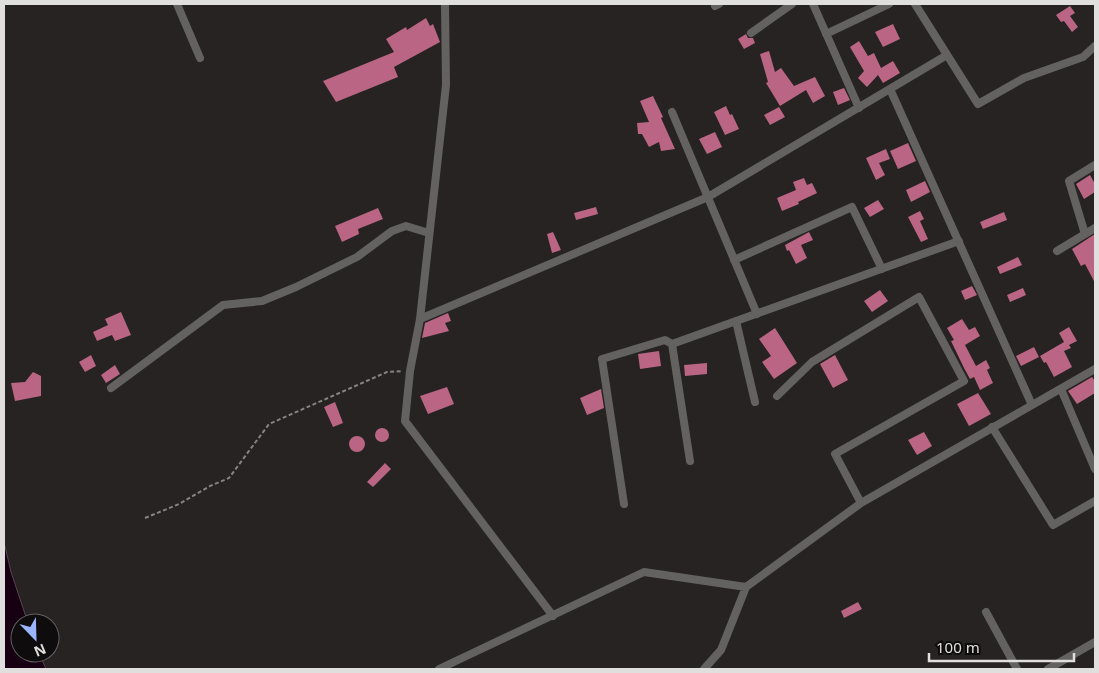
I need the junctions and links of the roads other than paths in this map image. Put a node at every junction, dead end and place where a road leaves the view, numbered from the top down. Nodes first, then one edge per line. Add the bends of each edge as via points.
1 (177, 4) edge
2 (445, 4) edge
3 (792, 4) edge
4 (813, 4) edge
5 (889, 4) edge
6 (915, 4) edge
7 (751, 33) dead end
8 (826, 34) junction
9 (1095, 46) edge
10 (947, 55) junction
11 (200, 58) dead end
12 (890, 89) junction
13 (859, 108) junction
14 (672, 112) dead end
15 (1095, 166) edge
16 (708, 197) junction
17 (1095, 228) edge
18 (429, 233) junction
19 (1085, 234) junction
20 (959, 241) junction
21 (1057, 251) dead end
22 (734, 260) junction
23 (882, 268) junction
24 (757, 314) junction
25 (420, 319) junction
26 (736, 321) junction
27 (672, 344) junction
28 (1095, 369) edge
29 (110, 388) dead end
30 (1061, 388) junction
31 (777, 396) dead end
32 (755, 402) dead end
33 (1032, 405) junction
34 (992, 427) junction
35 (690, 461) dead end
36 (1095, 469) edge
37 (1095, 501) edge
38 (861, 503) junction
39 (624, 504) dead end
40 (746, 587) junction
41 (986, 612) dead end
42 (553, 616) junction
43 (1095, 642) edge
44 (439, 669) edge
45 (704, 669) edge
46 (1017, 669) edge
47 (1048, 669) edge

1 - 11 street
2 - 18 street via 446,85
3 - 7 street
4 - 8 street
5 - 8 street
6 - 10 street
8 - 13 street
9 - 10 street via 1082,57 1024,78 978,104
10 - 12 street
12 - 13 street
12 - 20 street
13 - 16 street
14 - 16 street
15 - 19 street via 1070,181
16 - 22 street
16 - 25 street
17 - 19 street
18 - 25 street
18 - 29 street via 406,226 392,231 357,257 296,287 262,301 223,305
19 - 21 street
20 - 23 street
20 - 33 street
22 - 23 street via 852,207
22 - 24 street
23 - 24 street
24 - 26 street
25 - 42 street via 410,371 406,422
26 - 27 street
26 - 32 street
27 - 35 street
27 - 39 street via 665,340 602,359
28 - 30 street
30 - 33 street
30 - 36 street
31 - 38 street via 812,362 918,297 964,381 835,454
33 - 34 street
34 - 37 street via 1053,525
34 - 38 street
38 - 40 street
40 - 42 street via 644,572
40 - 45 street via 721,650
41 - 46 street
42 - 44 street
43 - 47 street

